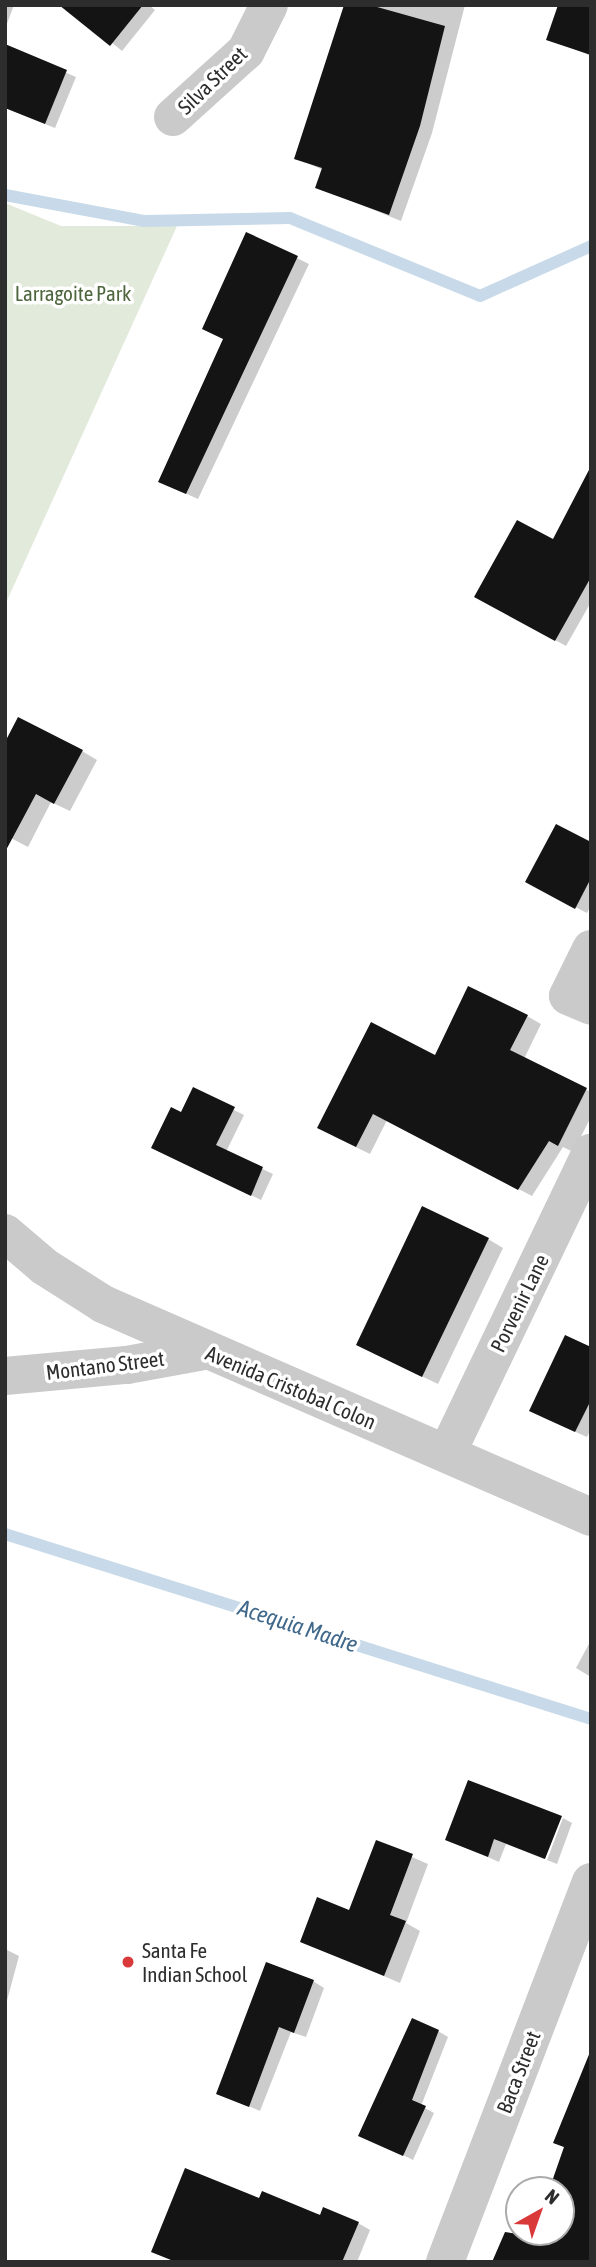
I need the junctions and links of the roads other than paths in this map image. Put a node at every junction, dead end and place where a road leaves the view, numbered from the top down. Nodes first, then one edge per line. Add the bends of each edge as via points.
1 (269, 5) edge
2 (173, 117) dead end
3 (591, 949) edge
4 (591, 1006) edge
5 (591, 1153) edge
6 (5, 1233) edge
7 (204, 1350) junction
8 (5, 1376) edge
9 (447, 1453) junction
10 (591, 1517) edge
11 (591, 1882) edge
12 (445, 2262) edge

1 - 2 street, Silva Street via 246,51
3 - 4 street via 568,996
5 - 9 street, Porvenir Lane
6 - 7 street, Avenida Cristobal Colon via 45,1267 103,1304
7 - 8 street, Montano Street via 127,1365
7 - 9 street, Avenida Cristobal Colon
9 - 10 street, Avenida Cristobal Colon
11 - 12 street, Baca Street

